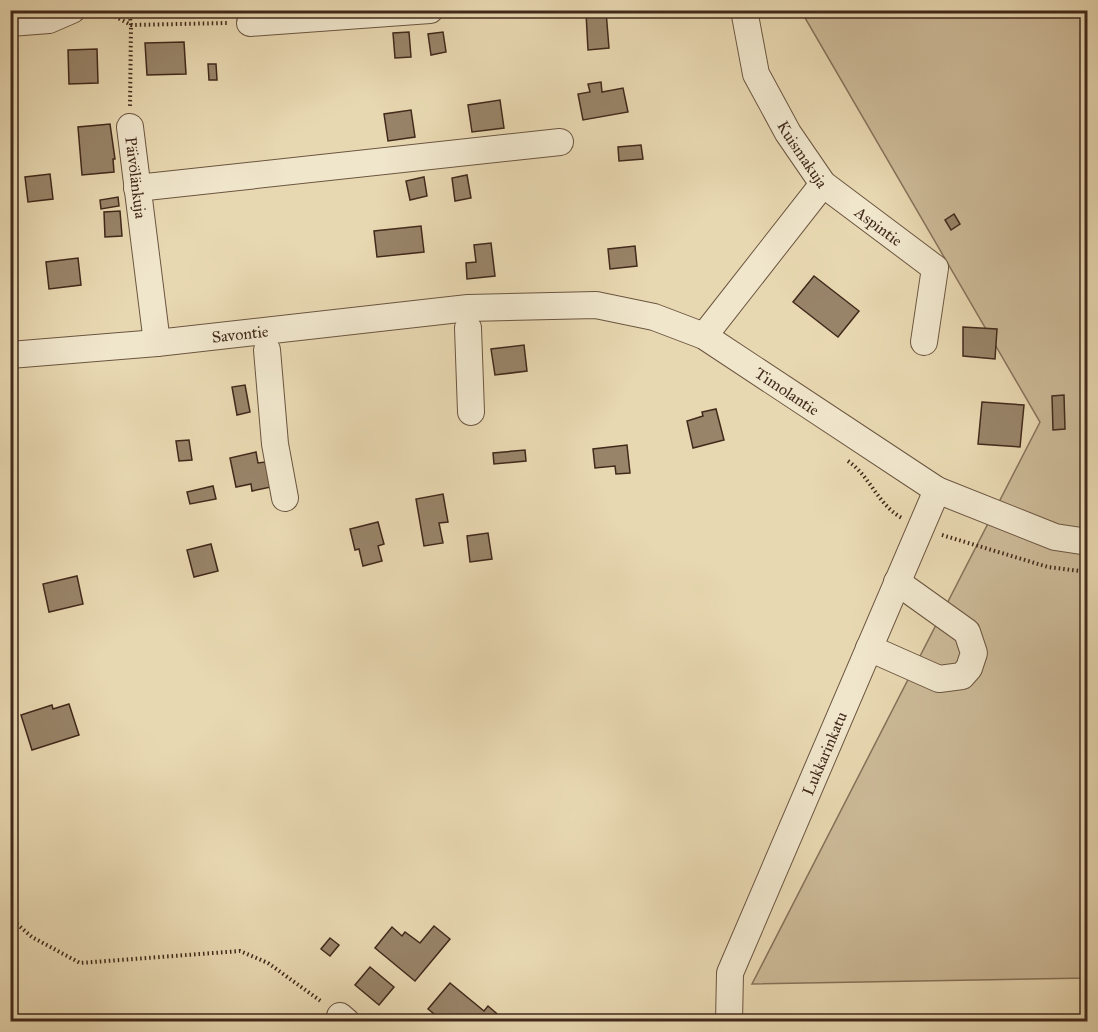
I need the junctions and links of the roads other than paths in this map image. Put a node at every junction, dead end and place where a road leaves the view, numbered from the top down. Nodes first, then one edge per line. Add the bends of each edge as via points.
1 (72, 10) edge
2 (430, 10) edge
3 (744, 10) edge
4 (10, 23) edge
5 (250, 23) road end
6 (130, 128) road end
7 (560, 142) dead end
8 (823, 184) junction
9 (137, 188) junction
10 (468, 318) junction
11 (704, 336) junction
12 (924, 342) dead end
13 (157, 343) junction
14 (267, 350) dead end
15 (10, 355) edge
16 (471, 412) dead end
17 (937, 490) junction
18 (285, 498) dead end
19 (1088, 542) edge
20 (897, 582) junction
21 (869, 648) junction
22 (729, 1022) edge

1 - 4 street via 49,20
2 - 5 street
3 - 8 street, Kuismakuja via 756,74 788,133
6 - 9 street, Päivölänkuja
7 - 9 street
8 - 11 street, Kuismakuja
8 - 12 street, Aspintie via 935,268
9 - 13 street, Päivölänkuja
10 - 11 street, Timolantie via 596,305 654,317
10 - 13 street, Savontie
10 - 16 street
11 - 17 street, Timolantie
13 - 15 street, Savontie
14 - 18 street via 275,444
17 - 19 street, Timolantie via 1055,537
17 - 20 street, Lukkarinkatu
20 - 21 street, Lukkarinkatu
20 - 21 street via 967,632 974,653 969,668 962,676 939,679
21 - 22 street, Lukkarinkatu via 730,974

